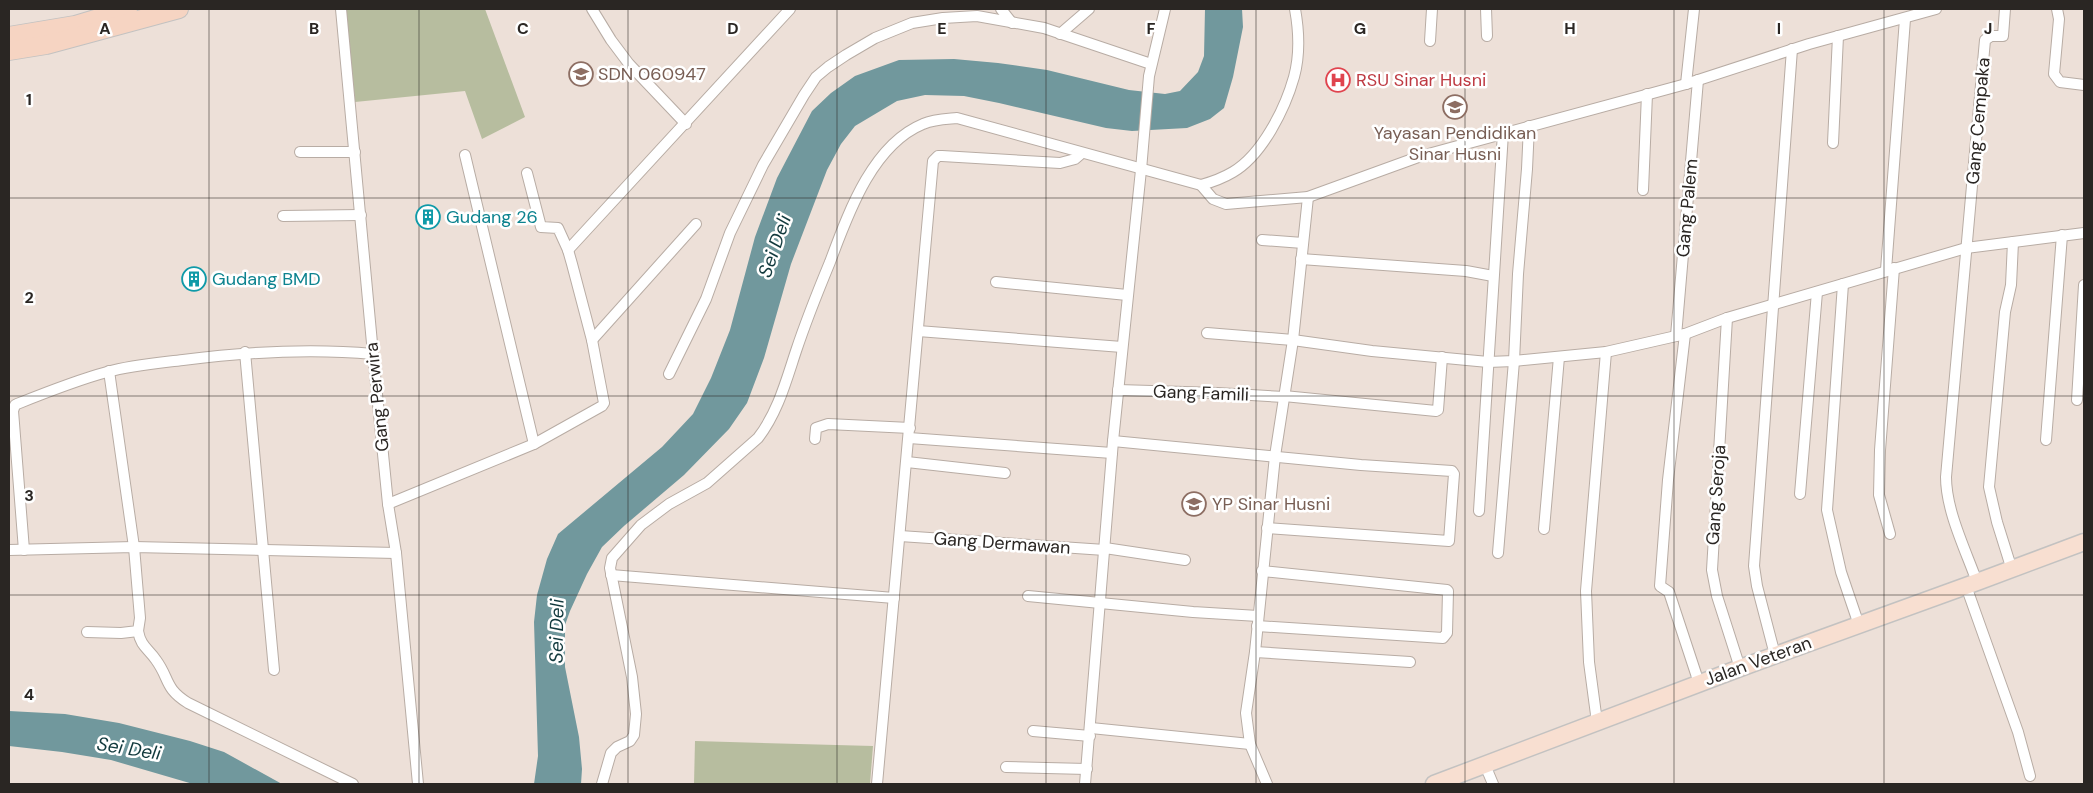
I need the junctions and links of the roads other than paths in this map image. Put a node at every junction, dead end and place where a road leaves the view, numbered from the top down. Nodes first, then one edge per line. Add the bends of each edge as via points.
1 (128, 9) edge
2 (179, 9) edge
3 (341, 9) edge
4 (592, 9) edge
5 (790, 9) edge
6 (1001, 9) edge
7 (1089, 9) edge
8 (1165, 9) edge
9 (1295, 9) edge
10 (1432, 9) edge
11 (1486, 9) edge
12 (1694, 9) edge
13 (1936, 9) edge
14 (2005, 9) edge
15 (2057, 9) edge
16 (1905, 19) junction
17 (1012, 23) junction
18 (1060, 34) junction
19 (9, 36) edge
20 (1487, 36) dead end
21 (1838, 36) junction
22 (1430, 41) dead end
23 (1792, 49) junction
24 (9, 51) edge
25 (1151, 64) junction
26 (1698, 80) junction
27 (1686, 84) junction
28 (2084, 85) edge
29 (1647, 94) junction
30 (686, 124) junction
31 (1529, 126) junction
32 (1503, 133) junction
33 (1833, 143) dead end
34 (300, 152) dead end
35 (355, 152) junction
36 (1082, 153) junction
37 (465, 155) dead end
38 (1141, 170) junction
39 (527, 173) dead end
40 (1201, 186) junction
41 (1643, 190) dead end
42 (1308, 196) junction
43 (361, 215) junction
44 (284, 216) dead end
45 (696, 224) dead end
46 (2084, 232) edge
47 (2062, 235) junction
48 (1262, 240) dead end
49 (2013, 242) junction
50 (1303, 243) junction
51 (1966, 248) junction
52 (568, 250) junction
53 (1301, 259) junction
54 (1890, 269) junction
55 (1493, 276) junction
56 (996, 282) dead end
57 (1843, 284) junction
58 (2084, 285) edge
59 (1817, 292) junction
60 (1127, 295) junction
61 (1772, 306) junction
62 (1727, 318) junction
63 (918, 331) junction
64 (1207, 333) dead end
65 (1681, 335) junction
66 (592, 340) junction
67 (1293, 340) junction
68 (1122, 347) junction
69 (245, 352) junction
70 (1606, 352) junction
71 (373, 354) junction
72 (1442, 357) junction
73 (1559, 357) junction
74 (1488, 362) junction
75 (1514, 362) junction
76 (109, 371) junction
77 (669, 374) dead end
78 (1118, 390) junction
79 (1284, 396) junction
80 (2077, 400) dead end
81 (909, 433) junction
82 (815, 439) dead end
83 (2046, 440) dead end
84 (1113, 441) junction
85 (534, 444) junction
86 (1112, 453) junction
87 (1275, 456) junction
88 (907, 462) junction
89 (1005, 473) dead end
90 (1800, 494) dead end
91 (388, 504) junction
92 (1479, 511) dead end
93 (1267, 528) junction
94 (1544, 529) dead end
95 (1890, 534) dead end
96 (900, 536) junction
97 (2084, 542) edge
98 (134, 547) junction
99 (264, 548) junction
100 (1105, 549) junction
101 (9, 550) edge
102 (24, 550) junction
103 (396, 553) junction
104 (1498, 553) dead end
105 (1185, 560) dead end
106 (2012, 570) junction
107 (1262, 571) junction
108 (611, 575) junction
109 (1972, 584) junction
110 (1028, 596) dead end
111 (894, 598) junction
112 (1100, 603) junction
113 (1257, 621) junction
114 (1859, 624) junction
115 (138, 631) junction
116 (87, 632) dead end
117 (1255, 652) junction
118 (1776, 655) junction
119 (1410, 662) dead end
120 (1740, 668) junction
121 (274, 670) dead end
122 (1699, 683) junction
123 (1597, 722) junction
124 (1033, 732) dead end
125 (1090, 732) junction
126 (1250, 744) junction
127 (1485, 765) junction
128 (1006, 767) dead end
129 (1087, 769) junction
130 (2030, 776) dead end
131 (353, 784) edge
132 (418, 784) edge
133 (602, 784) edge
134 (877, 784) edge
135 (1085, 784) edge
136 (1267, 784) edge
137 (1434, 784) edge
138 (1493, 784) edge

1 - 19 highway via 75,25
2 - 24 highway via 46,45
3 - 35 street, Gang Perwira
4 - 30 street via 629,64
5 - 30 street
6 - 17 street
7 - 18 street
8 - 25 street
9 - 40 street via 1298,46 1294,77 1280,114 1252,157 1234,172
10 - 22 street
11 - 20 street
12 - 27 street
13 - 16 street
14 - 51 street, Gang Cempaka via 2003,36 1991,36 1985,40
15 - 28 street via 2054,74 2060,82
16 - 21 street
16 - 54 street
17 - 18 street
17 - 77 street via 977,16 912,23 875,38 834,62 816,78 762,164 730,233 706,298
18 - 25 street
21 - 23 street
21 - 33 street
23 - 26 street
23 - 61 street
25 - 38 street
26 - 27 street
26 - 65 street, Gang Palem
27 - 29 street
29 - 31 street
29 - 41 street
30 - 52 street
31 - 32 street
31 - 75 street
32 - 42 street via 1421,156
32 - 55 street
34 - 35 street
35 - 43 street, Gang Perwira
36 - 38 street
36 - 63 street via 1060,164 935,158
36 - 108 street via 957,118 923,124 905,135 878,161 859,189 807,318 777,408 765,429 707,483 669,504 641,525 612,558
37 - 85 street
38 - 40 street
38 - 60 street
39 - 52 street via 541,227 558,228
40 - 42 street via 1213,199 1226,204
42 - 50 street
43 - 44 street
43 - 71 street, Gang Perwira
45 - 66 street
46 - 47 street
47 - 49 street
47 - 83 street
48 - 50 street
49 - 51 street
49 - 106 street via 1988,486
50 - 53 street
51 - 54 street
51 - 109 street via 1946,484
52 - 66 street
53 - 55 street via 1466,271
53 - 67 street
54 - 57 street
54 - 95 street via 1879,495
55 - 74 street
56 - 60 street
57 - 59 street
57 - 114 street via 1827,510 1841,572
58 - 80 street
59 - 61 street
59 - 90 street
60 - 68 street
61 - 62 street
61 - 118 street via 1754,566
62 - 65 street
62 - 120 street, Gang Seroja via 1712,570
63 - 68 street
63 - 81 street
64 - 67 street
65 - 70 street
65 - 122 street, Gang Palem via 1660,583 1668,592
66 - 85 street via 604,403
67 - 72 street
67 - 79 street
68 - 78 street
69 - 71 street via 332,350
69 - 76 street
69 - 99 street
70 - 73 street
70 - 123 street via 1586,591 1589,662
71 - 91 street, Gang Perwira
72 - 74 street
72 - 79 street, Gang Famili via 1436,412
73 - 75 street
73 - 94 street
74 - 75 street
74 - 92 street
75 - 104 street
76 - 98 street
76 - 102 street via 67,384 14,407
78 - 79 street, Gang Famili
78 - 84 street
79 - 87 street
81 - 82 street via 828,424 816,428
81 - 86 street
81 - 88 street
84 - 86 street
84 - 87 street
85 - 91 street
86 - 100 street
87 - 93 street
87 - 93 street via 1452,471 1455,478 1450,538 1446,541
88 - 89 street
88 - 96 street
91 - 103 street, Gang Perwira
93 - 107 street
96 - 100 street, Gang Dermawan
96 - 111 street
97 - 106 main road, Jalan Veteran
98 - 99 street
98 - 102 street
98 - 115 street via 140,618
99 - 103 street
99 - 121 street
100 - 105 street, Gang Dermawan
100 - 112 street
101 - 102 street
103 - 132 street, Gang Perwira
106 - 109 main road, Jalan Veteran
107 - 113 street
107 - 113 street via 1447,590 1447,633 1443,638
108 - 111 street
108 - 133 street via 632,677 636,714 634,735 611,753
109 - 114 main road, Jalan Veteran
109 - 130 street
110 - 112 street
111 - 134 street
112 - 113 street
112 - 125 street
113 - 117 street
114 - 118 main road, Jalan Veteran
115 - 116 street
115 - 131 street via 143,647 156,660 175,695
117 - 119 street
117 - 126 street via 1246,713
118 - 120 main road, Jalan Veteran
120 - 122 main road, Jalan Veteran
122 - 123 main road, Jalan Veteran
123 - 127 main road, Jalan Veteran
124 - 125 street
125 - 126 street
125 - 129 street
126 - 136 street
127 - 137 main road, Jalan Veteran
127 - 138 street
128 - 129 street
129 - 135 street

